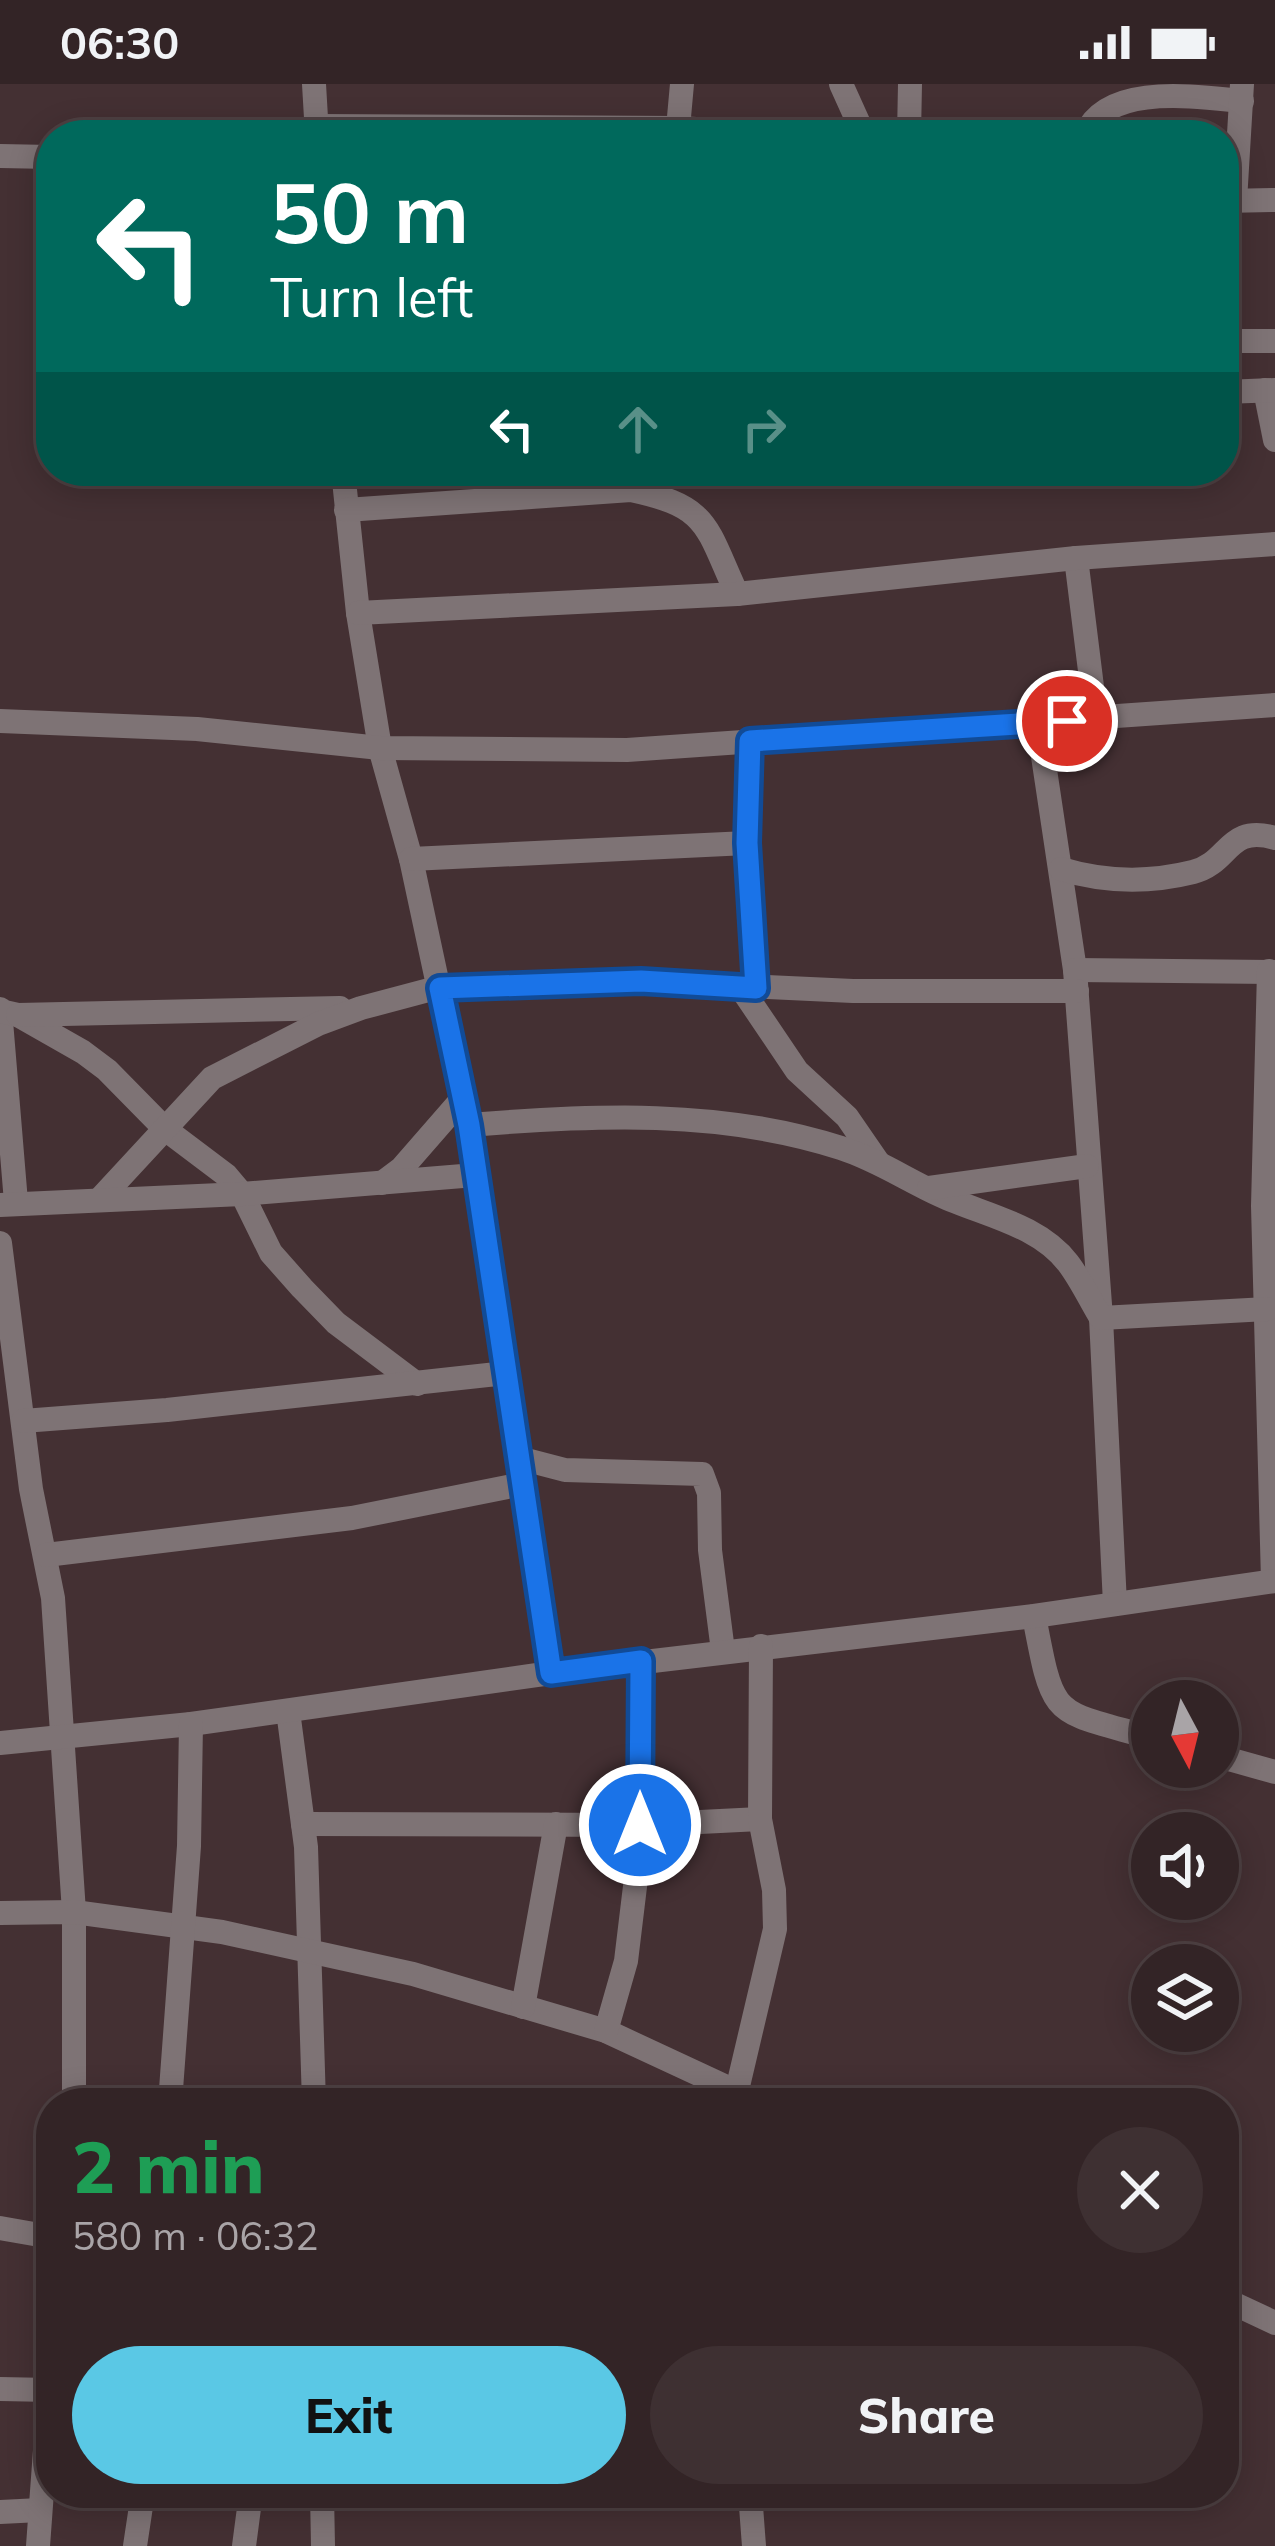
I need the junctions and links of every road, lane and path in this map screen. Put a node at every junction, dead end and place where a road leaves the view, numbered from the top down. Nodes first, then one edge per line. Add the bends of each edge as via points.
1 (314, 84) edge
2 (682, 84) edge
3 (841, 84) edge
4 (910, 84) edge
5 (1242, 93) edge
6 (316, 120) edge
7 (679, 120) edge
8 (857, 120) edge
9 (909, 120) edge
10 (1094, 120) edge
11 (0, 156) edge
12 (36, 157) edge
13 (1275, 200) edge
14 (1239, 201) edge
15 (1239, 341) edge
16 (1275, 341) edge
17 (1270, 390) edge
18 (1239, 391) edge
19 (1275, 440) edge
20 (344, 486) edge
21 (574, 486) edge
22 (644, 486) edge
23 (346, 510) junction
24 (1275, 544) edge
25 (1076, 558) junction
26 (737, 594) junction
27 (358, 613) junction
28 (1275, 705) edge
29 (1096, 719) junction
30 (0, 721) edge
31 (1038, 723) junction
32 (750, 741) junction
33 (380, 748) junction
34 (1275, 838) edge
35 (747, 843) junction
36 (411, 859) junction
37 (1061, 869) junction
38 (1272, 971) edge
39 (1076, 981) junction
40 (440, 988) junction
41 (749, 988) junction
42 (361, 1008) junction
43 (6, 1012) edge
44 (463, 1098) junction
45 (469, 1125) junction
46 (165, 1129) junction
47 (879, 1164) junction
48 (1087, 1166) junction
49 (475, 1175) junction
50 (381, 1184) junction
51 (926, 1189) junction
52 (242, 1194) junction
53 (100, 1199) junction
54 (8, 1203) edge
55 (0, 1243) edge
56 (1270, 1294) edge
57 (1101, 1318) junction
58 (506, 1372) junction
59 (417, 1384) junction
60 (23, 1421) junction
61 (521, 1471) junction
62 (46, 1556) junction
63 (1274, 1581) edge
64 (1115, 1604) junction
65 (1034, 1616) junction
66 (761, 1646) junction
67 (723, 1651) junction
68 (641, 1661) junction
69 (551, 1673) junction
70 (288, 1711) junction
71 (190, 1724) junction
72 (1131, 1732) edge
73 (59, 1735) junction
74 (0, 1743) edge
75 (1239, 1762) edge
76 (1275, 1772) edge
77 (760, 1819) junction
78 (303, 1824) junction
79 (556, 1824) junction
80 (640, 1825) junction
81 (74, 1912) junction
82 (0, 1913) edge
83 (182, 1926) junction
84 (311, 1954) junction
85 (523, 2007) junction
86 (606, 2031) junction
87 (74, 2088) edge
88 (171, 2088) edge
89 (314, 2088) edge
90 (717, 2088) edge
91 (736, 2088) edge
92 (0, 2228) edge
93 (36, 2234) edge
94 (1239, 2306) edge
95 (1275, 2323) edge
96 (36, 2385) edge
97 (0, 2389) edge
98 (140, 2508) edge
99 (248, 2508) edge
100 (322, 2508) edge
101 (751, 2508) edge
102 (40, 2510) joint
103 (0, 2512) edge
104 (38, 2546) edge
105 (135, 2546) edge
106 (244, 2546) edge
107 (323, 2546) edge
108 (754, 2546) edge

1 - 6 street
2 - 7 street
3 - 8 street
4 - 9 street
5 - 10 street via 1125,93 1104,103
11 - 12 street
13 - 14 street
15 - 16 street
17 - 18 street
17 - 19 street
20 - 23 street
21 - 23 street
22 - 26 street via 691,508
23 - 27 street
24 - 25 street
25 - 26 street
25 - 29 street
26 - 27 street
27 - 33 street
28 - 29 street
29 - 31 street
30 - 33 street
31 - 32 street
31 - 37 street
32 - 33 street via 626,750
32 - 35 street
33 - 36 street
34 - 37 street via 1246,834 1196,872 1103,882
35 - 36 street
35 - 41 street
36 - 40 street
37 - 39 street
38 - 39 street
38 - 56 street via 1263,1206
39 - 41 street
39 - 48 street
40 - 41 street via 641,981
40 - 42 street
40 - 44 street
41 - 47 street via 797,1072 847,1118
42 - 43 street
42 - 46 street via 212,1078
43 - 46 street via 107,1070
43 - 54 street
44 - 45 street
44 - 50 street
45 - 47 street via 582,1116 735,1124
45 - 49 street
46 - 52 street
46 - 53 street
47 - 51 street
48 - 51 street
48 - 57 street
49 - 50 street
49 - 58 street
50 - 52 street
51 - 57 street via 1045,1243 1067,1261
52 - 53 street
52 - 59 street via 271,1252 302,1288
53 - 54 street
55 - 60 street
56 - 57 street
56 - 63 street
57 - 64 street
58 - 59 street
58 - 61 street
59 - 60 street
60 - 62 street
61 - 62 street via 352,1518
61 - 67 street via 702,1474
61 - 69 street
62 - 73 street
63 - 64 street
64 - 65 street
65 - 66 street
65 - 72 street via 1056,1704
66 - 67 street
66 - 77 street
67 - 68 street
68 - 69 street
68 - 80 street
69 - 70 street
70 - 71 street
70 - 78 street
71 - 73 street
71 - 83 street
73 - 74 street
73 - 81 street
75 - 76 street
77 - 80 street
77 - 91 street via 775,1929
78 - 79 street
78 - 84 street
79 - 80 street
79 - 85 street
80 - 86 street via 626,1961
81 - 82 street
81 - 83 street
81 - 87 street
83 - 84 street
83 - 88 street
84 - 85 street
84 - 89 street
85 - 86 street
86 - 90 street
92 - 93 street
94 - 95 street
96 - 97 street
98 - 105 street
99 - 106 street
100 - 107 street
101 - 108 street
102 - 103 street
102 - 104 street

